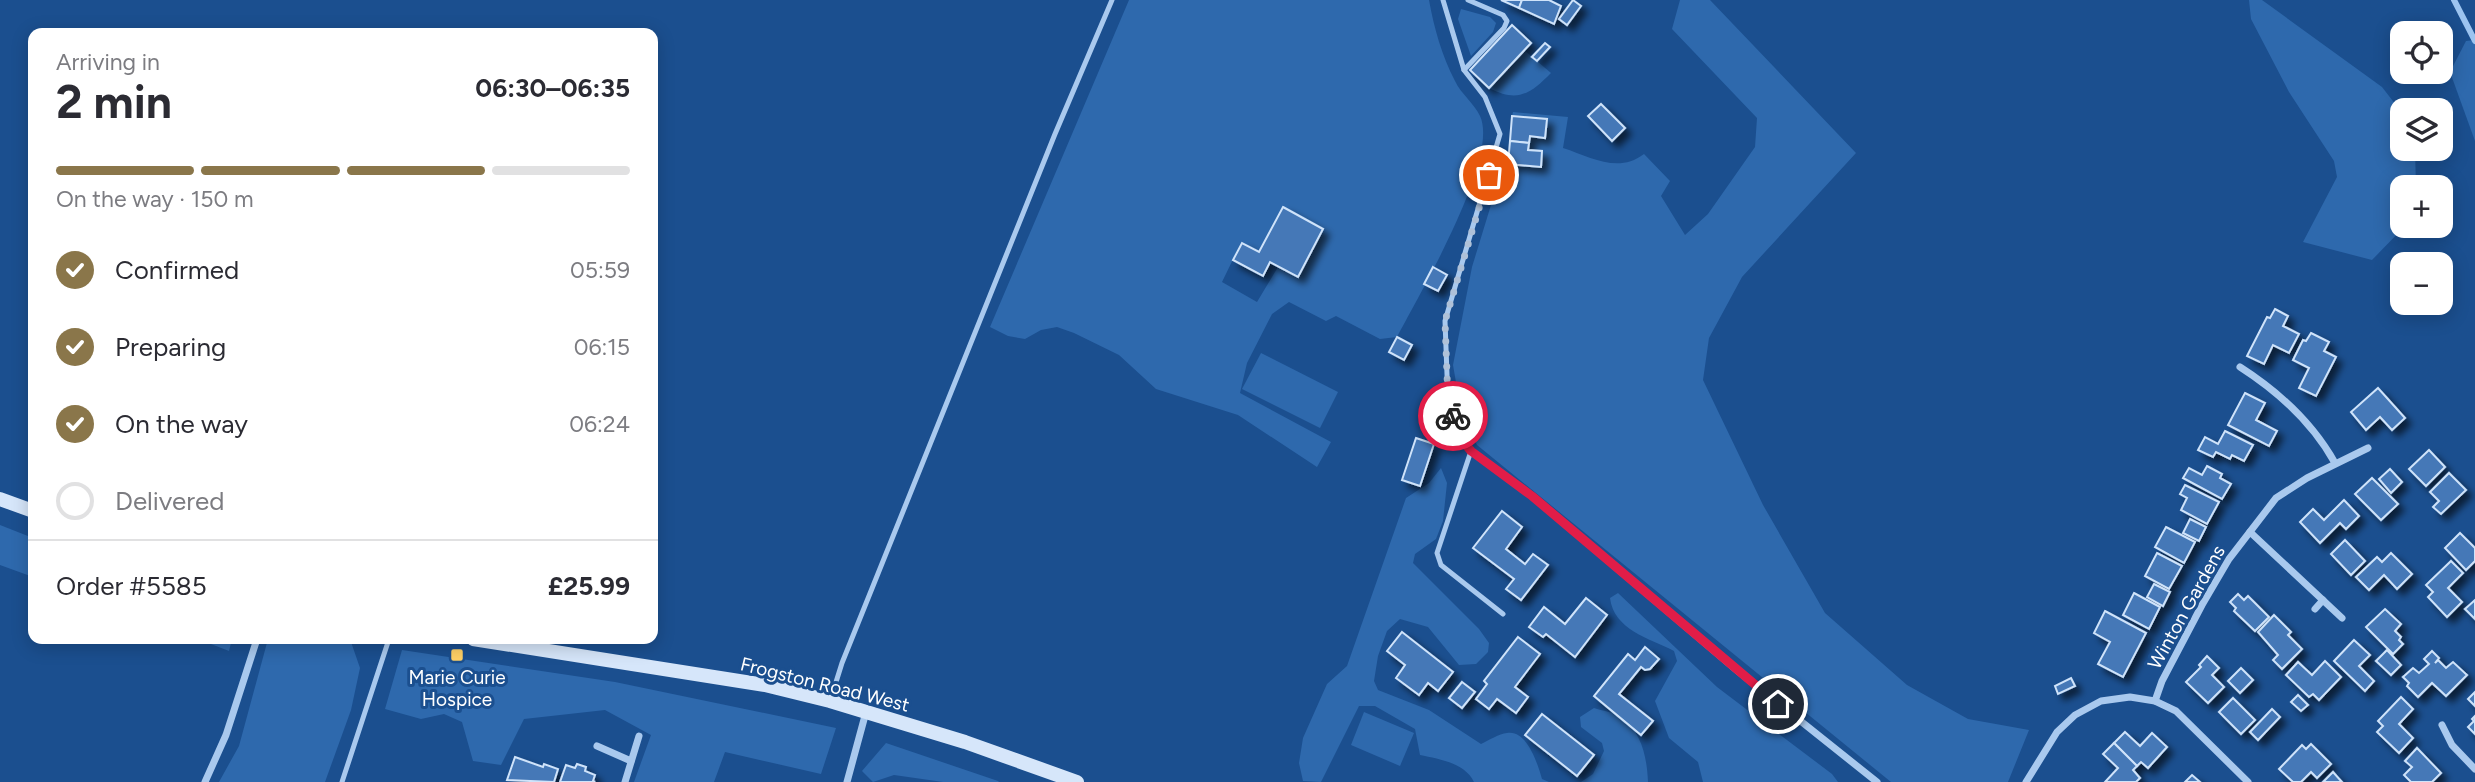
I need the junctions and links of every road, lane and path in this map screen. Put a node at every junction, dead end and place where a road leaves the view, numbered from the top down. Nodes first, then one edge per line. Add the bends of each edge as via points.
1 (1112, 0) edge
2 (1443, 0) edge
3 (1468, 0) edge
4 (1464, 70) junction
5 (2240, 367) dead end
6 (1461, 439) joint
7 (2368, 448) dead end
8 (1471, 451) junction
9 (2335, 463) junction
10 (0, 499) edge
11 (28, 509) edge
12 (2250, 532) junction
13 (2323, 600) junction
14 (2315, 609) dead end
15 (1503, 614) dead end
16 (2342, 618) dead end
17 (255, 644) edge
18 (387, 644) edge
19 (505, 644) edge
20 (830, 701) junction
21 (2155, 701) junction
22 (866, 712) junction
23 (2442, 725) dead end
24 (639, 736) dead end
25 (597, 746) dead end
26 (631, 761) junction
27 (2475, 769) edge
28 (1052, 777) edge
29 (205, 782) edge
30 (342, 782) edge
31 (625, 782) edge
32 (848, 782) edge
33 (1077, 782) edge
34 (1877, 782) edge
35 (2026, 782) edge
36 (2248, 782) edge

1 - 20 lane
2 - 4 lane
3 - 4 lane via 1507,21
4 - 6 lane via 1485,97 1500,134 1445,321 1448,401
5 - 9 street via 2294,410 2321,439
6 - 8 street
7 - 9 street, Winton Gardens
8 - 15 lane via 1437,553 1441,565
8 - 34 street via 1532,496
9 - 12 street, Winton Gardens via 2276,499
10 - 11 main road
12 - 13 street, Winton Gardens
12 - 21 street, Winton Gardens via 2202,605
13 - 14 street
13 - 16 street, Winton Gardens
17 - 29 street via 226,735
18 - 30 lane
19 - 20 main road, Frogston Road West via 765,685
20 - 22 main road, Frogston Road West
21 - 35 street via 2130,697 2101,701 2076,715 2057,732
21 - 36 street via 2176,711
22 - 28 main road, Frogston Road West
22 - 32 street
23 - 27 street via 2452,745
24 - 26 street
25 - 26 street
26 - 31 street
28 - 33 main road, Frogston Road West

